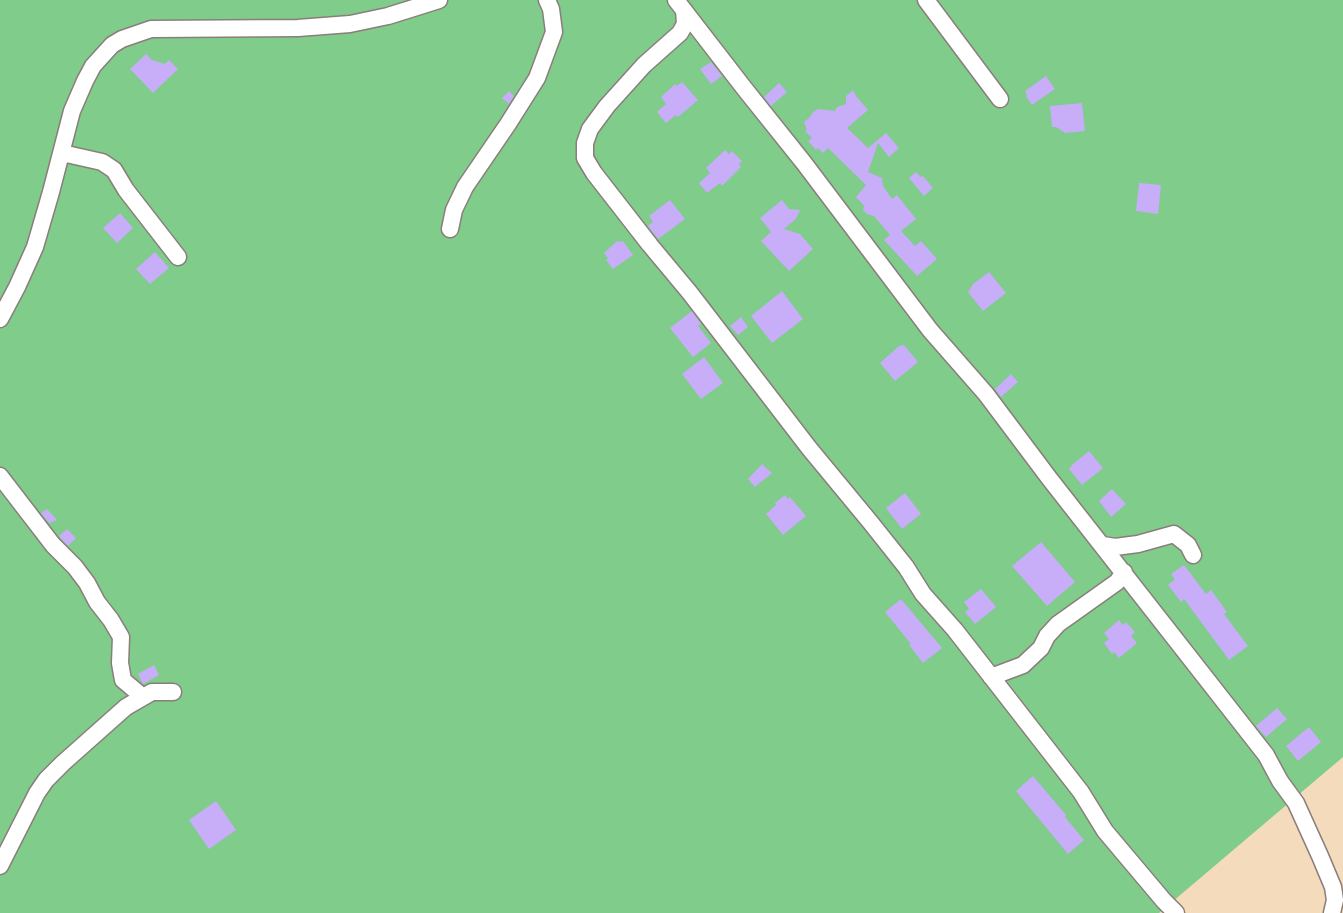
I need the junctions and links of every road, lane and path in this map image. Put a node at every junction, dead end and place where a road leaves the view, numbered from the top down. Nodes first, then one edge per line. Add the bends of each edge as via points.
1 (439, 0) edge
2 (547, 0) edge
3 (926, 0) edge
4 (680, 5) edge
5 (1000, 99) dead end
6 (62, 153) junction
7 (450, 229) dead end
8 (178, 257) dead end
9 (0, 319) edge
10 (0, 476) edge
11 (1102, 545) junction
12 (1193, 555) dead end
13 (1124, 572) junction
14 (991, 677) junction
15 (173, 692) dead end
16 (143, 697) junction
17 (0, 866) edge
18 (1176, 913) edge
19 (1332, 913) edge

1 - 6 street via 350,24 298,28 151,29 122,39 104,53 85,81 72,111
2 - 7 street via 554,32 537,78 465,187 454,210
3 - 5 street
4 - 11 street via 804,162 930,330 986,394
4 - 14 street via 685,24 680,33 607,106 590,129 585,158 650,246
6 - 8 street via 102,162 114,170
6 - 9 street via 35,246
10 - 16 street via 53,545 83,577 111,620 121,638 120,663 124,680
11 - 12 street via 1138,544 1174,534 1188,545
11 - 13 street
13 - 14 street via 1117,582 1058,624 1041,648 1023,665
13 - 19 street via 1266,756 1296,803 1333,887
14 - 18 street via 1082,792 1106,831
15 - 16 street via 152,692
16 - 17 street via 102,726 46,780

